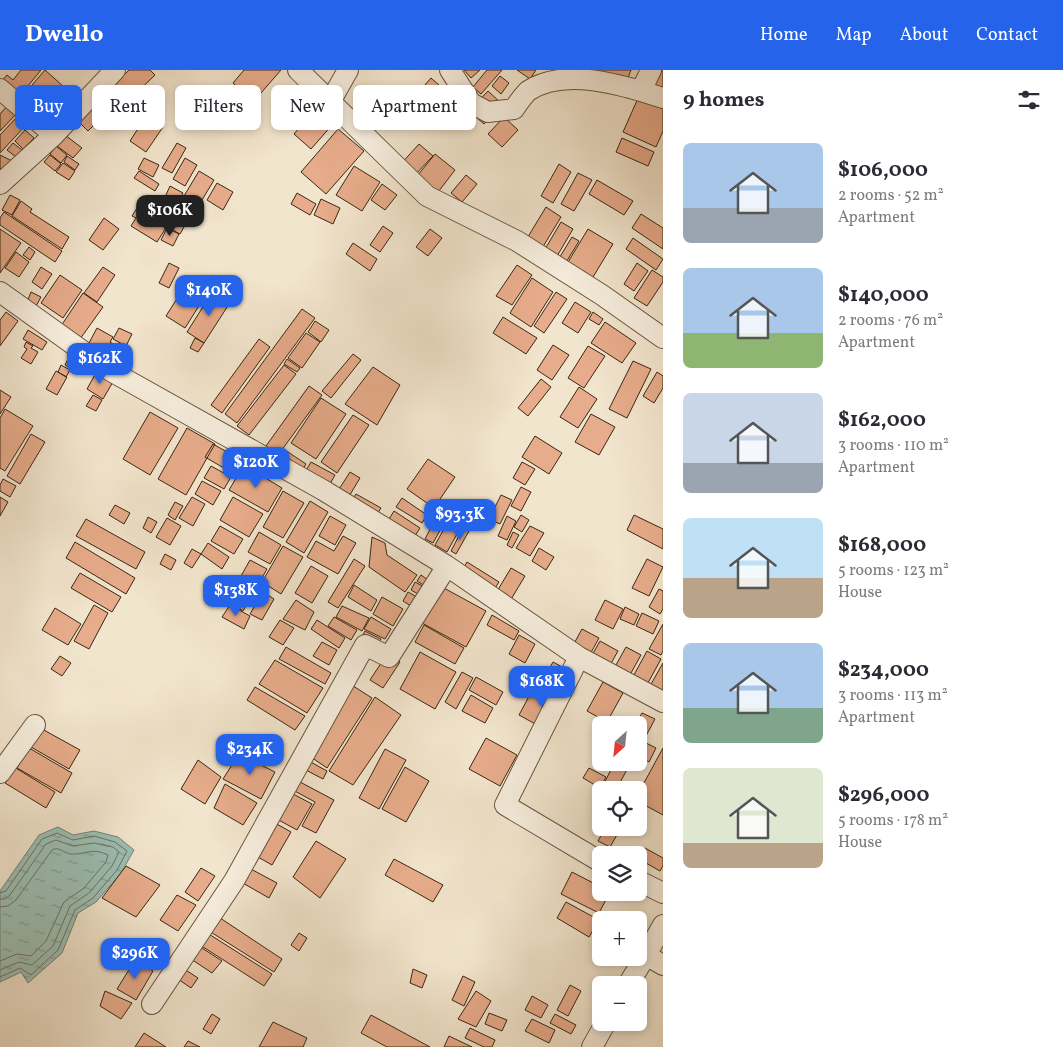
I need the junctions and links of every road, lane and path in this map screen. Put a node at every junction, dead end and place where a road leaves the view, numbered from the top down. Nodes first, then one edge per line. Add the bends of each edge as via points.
1 (115, 70) edge
2 (298, 70) edge
3 (348, 70) edge
4 (450, 70) edge
5 (651, 70) edge
6 (313, 85) edge
7 (340, 85) edge
8 (0, 89) edge
9 (641, 91) junction
10 (663, 98) edge
11 (343, 115) edge
12 (54, 135) junction
13 (0, 184) edge
14 (0, 292) edge
15 (663, 338) edge
16 (447, 566) junction
17 (579, 656) junction
18 (663, 702) edge
19 (35, 725) dead end
20 (0, 773) edge
21 (592, 857) edge
22 (647, 884) edge
23 (663, 893) edge
24 (663, 925) edge
25 (647, 952) edge
26 (647, 955) edge
27 (663, 965) edge
28 (152, 1004) dead end
29 (601, 1031) edge
30 (592, 1047) edge

1 - 12 street
2 - 6 street
3 - 7 street
4 - 9 street via 471,103 488,112 514,109 528,91 561,74 585,76
5 - 9 street
8 - 12 street
9 - 10 street
11 - 15 street via 427,196 517,241
12 - 13 street
14 - 16 street via 108,370 322,490
16 - 17 street
16 - 28 street via 389,656 366,645 234,881
17 - 18 street
17 - 21 street via 505,805
19 - 20 street
22 - 23 street
24 - 25 street
26 - 27 street
29 - 30 street

